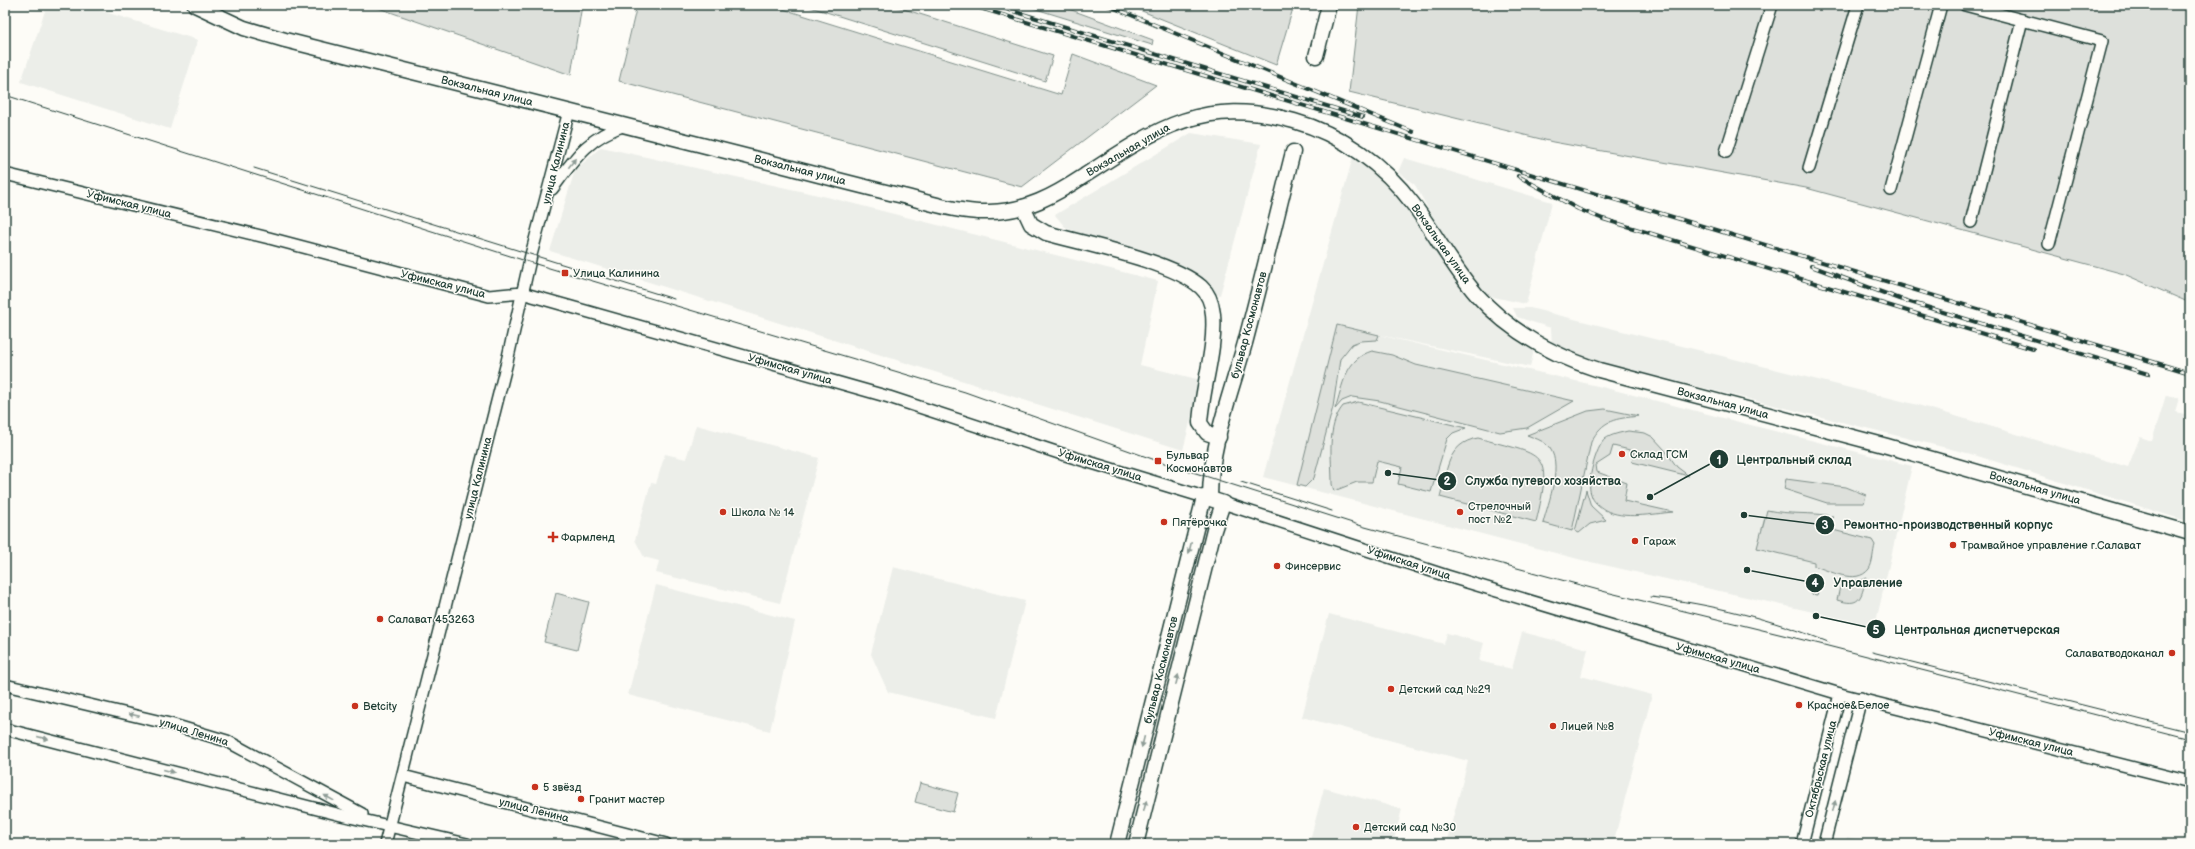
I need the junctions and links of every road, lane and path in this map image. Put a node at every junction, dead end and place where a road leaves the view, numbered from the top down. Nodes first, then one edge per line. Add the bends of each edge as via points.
1 (195, 5) edge
2 (1329, 5) edge
3 (1772, 5) edge
4 (1858, 5) edge
5 (1941, 5) edge
6 (1965, 5) edge
7 (2022, 20) junction
8 (1316, 56) dead end
9 (569, 111) junction
10 (625, 125) junction
11 (1293, 152) dead end
12 (1726, 152) dead end
13 (1809, 168) dead end
14 (5, 174) edge
15 (1891, 190) dead end
16 (548, 194) junction
17 (1022, 207) junction
18 (1971, 222) dead end
19 (2049, 244) dead end
20 (522, 293) junction
21 (1219, 437) junction
22 (1212, 499) junction
23 (2190, 533) edge
24 (5, 685) edge
25 (1840, 694) junction
26 (1861, 698) junction
27 (5, 729) edge
28 (403, 776) junction
29 (2190, 782) edge
30 (390, 825) junction
31 (385, 844) edge
32 (467, 844) edge
33 (666, 844) edge
34 (1117, 844) edge
35 (1136, 844) edge
36 (1802, 844) edge
37 (1824, 844) edge

1 - 9 main road, Вокзальная улица via 244,28 285,40
2 - 8 main road
3 - 12 street
4 - 13 street
5 - 15 street
6 - 7 street
7 - 18 street
7 - 19 street via 2102,41
9 - 10 main road, Вокзальная улица
9 - 16 street, улица Калинина
16 -> 10 street via 575,158 596,138
10 - 17 main road, Вокзальная улица via 950,208 992,212
11 - 21 main road, бульвар Космонавтов
14 - 20 street, Уфимская улица via 269,238 489,296
16 - 20 street, улица Калинина
17 - 21 main road via 1031,224 1046,234 1156,264 1202,287 1211,302 1214,326 1200,423 1207,433
17 - 23 main road, Вокзальная улица via 1066,188 1160,130 1194,116 1238,111 1295,121 1345,143 1389,177 1410,200 1478,296 1515,331 1554,354 1599,370 1894,448
20 - 22 street, Уфимская улица via 889,397 1059,453
20 - 28 street, улица Калинина
21 - 22 main road, бульвар Космонавтов via 1210,479
22 - 25 street, Уфимская улица via 1454,578
22 -> 34 main road, бульвар Космонавтов
35 -> 22 main road, бульвар Космонавтов via 1214,530
30 -> 24 street, улица Ленина via 352,810 227,741 170,724
25 - 26 street, Уфимская улица
25 - 36 street, Октябрьская улица
26 - 29 street, Уфимская улица
37 -> 26 street, Октябрьская улица
27 -> 30 street, улица Ленина
28 - 30 street, улица Калинина
28 - 33 street, улица Ленина
30 - 31 street, улица Калинина
30 - 32 street, улица Ленина

